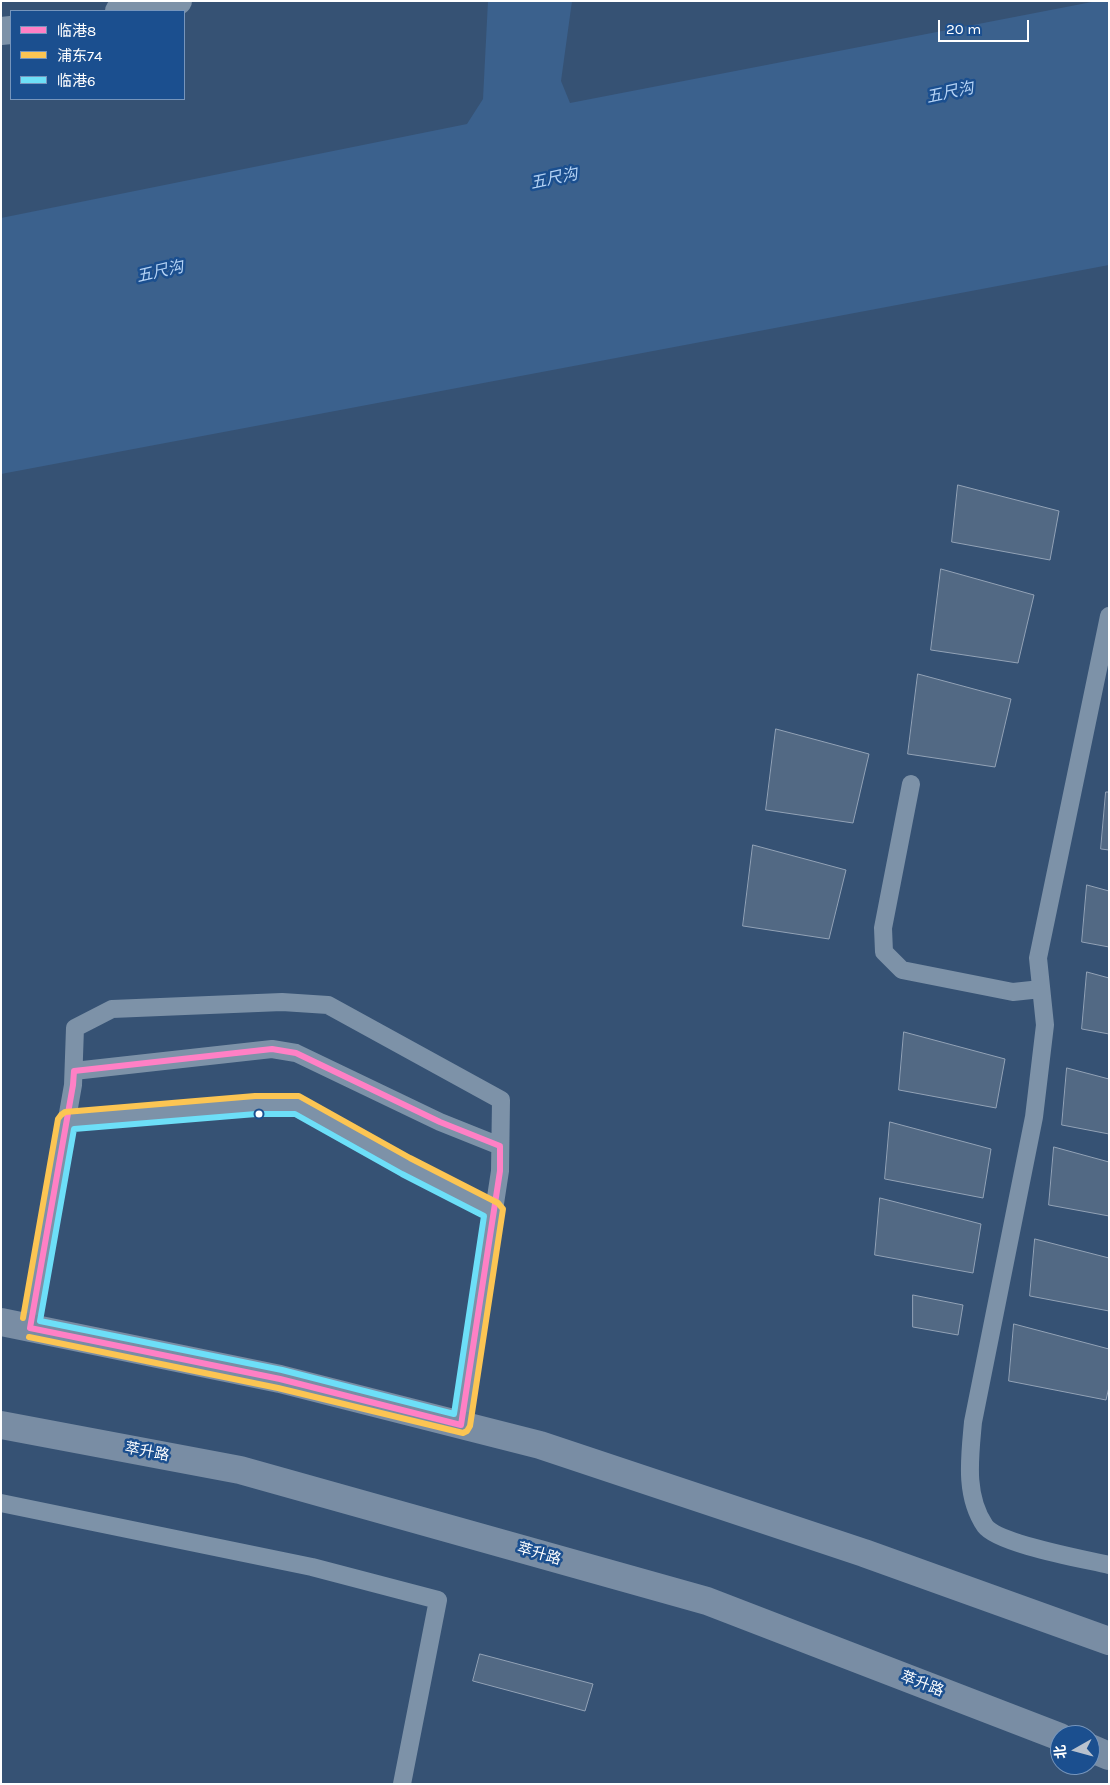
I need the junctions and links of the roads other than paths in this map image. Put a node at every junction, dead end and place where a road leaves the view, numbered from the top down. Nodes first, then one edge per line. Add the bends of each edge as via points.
1 (178, 1) edge
2 (125, 10) edge
3 (1109, 616) edge
4 (912, 784) dead end
5 (1041, 989) junction
6 (74, 1071) junction
7 (67, 1121) junction
8 (500, 1146) junction
9 (494, 1211) junction
10 (1, 1322) edge
11 (30, 1328) junction
12 (1, 1424) edge
13 (462, 1425) junction
14 (1, 1503) edge
15 (1109, 1565) edge
16 (1109, 1641) edge
17 (1050, 1733) edge
18 (402, 1784) edge

1 - 2 street
3 - 5 lane via 1038,958
4 - 5 lane via 882,928 884,952 902,970 1013,992
5 - 15 lane via 1045,1024 1034,1117 973,1422 969,1465 972,1498 986,1527 1006,1540
6 - 7 lane
6 - 8 lane via 272,1049 296,1053 440,1122
6 - 8 lane via 76,1028 112,1009 282,1002 328,1004 501,1100
7 - 9 lane via 256,1105 297,1106
7 - 11 lane
8 - 9 lane
9 - 13 lane
10 - 11 street
11 - 13 street via 280,1379
12 - 17 street, 萃升路 via 240,1470 707,1601
13 - 16 street via 540,1445 855,1550
14 - 18 lane via 312,1567 438,1600

